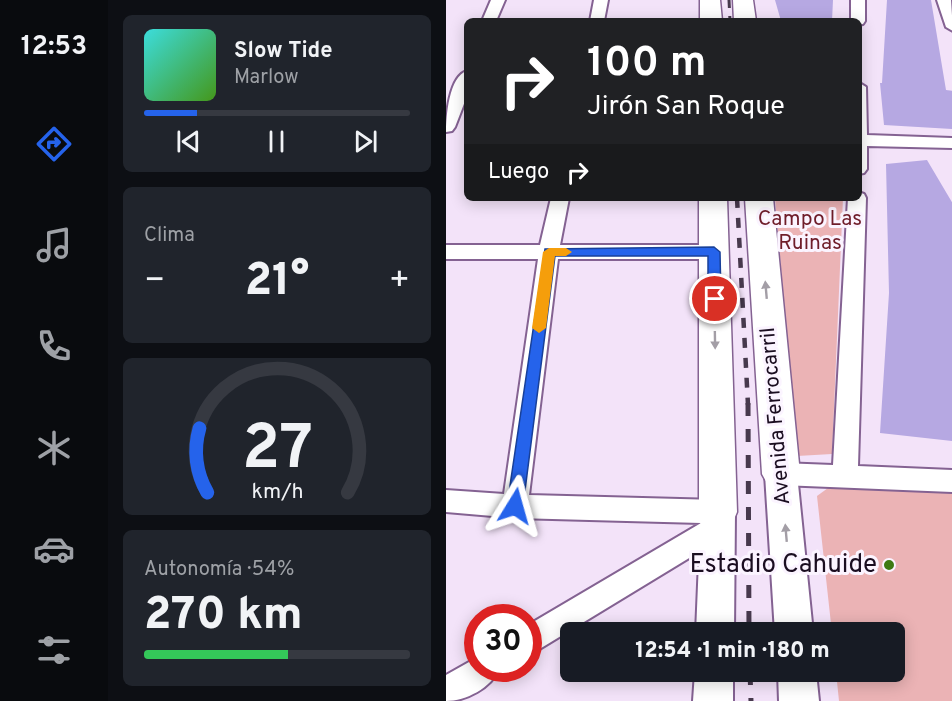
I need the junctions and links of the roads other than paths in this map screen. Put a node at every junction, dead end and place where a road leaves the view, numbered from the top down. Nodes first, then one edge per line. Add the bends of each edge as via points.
1 (498, 0) edge
2 (601, 0) edge
3 (710, 0) edge
4 (743, 0) edge
5 (858, 0) edge
6 (944, 0) edge
7 (490, 18) edge
8 (598, 18) edge
9 (711, 18) edge
10 (745, 18) edge
11 (858, 18) edge
12 (953, 27) edge
13 (464, 83) edge
14 (446, 127) edge
15 (464, 127) edge
16 (862, 140) edge
17 (953, 143) edge
18 (559, 201) edge
19 (713, 201) edge
20 (759, 201) edge
21 (857, 201) edge
22 (446, 252) edge
23 (549, 252) junction
24 (714, 252) junction
25 (781, 474) junction
26 (845, 476) junction
27 (953, 481) edge
28 (446, 501) edge
29 (515, 506) junction
30 (718, 520) junction
31 (715, 622) edge
32 (793, 622) edge
33 (542, 633) edge
34 (464, 681) edge
35 (714, 682) edge
36 (798, 682) edge
37 (446, 692) edge
38 (713, 701) edge
39 (799, 701) edge

1 - 7 street
2 - 8 street
3 - 9 main road
4 - 10 main road
5 - 11 street
6 - 12 street
13 - 14 street
14 - 15 street
16 - 17 street
18 - 23 street
19 - 24 main road
25 -> 20 main road, Avenida Ferrocarril
21 - 26 street
22 - 23 street
23 - 24 street
23 - 29 street
24 -> 30 main road
25 - 26 street
32 -> 25 street, Avenida Ferrocarril
26 - 27 street
28 - 29 street
29 - 30 street
30 - 31 street
30 - 33 street
34 - 37 street
35 - 38 street
36 - 39 street

